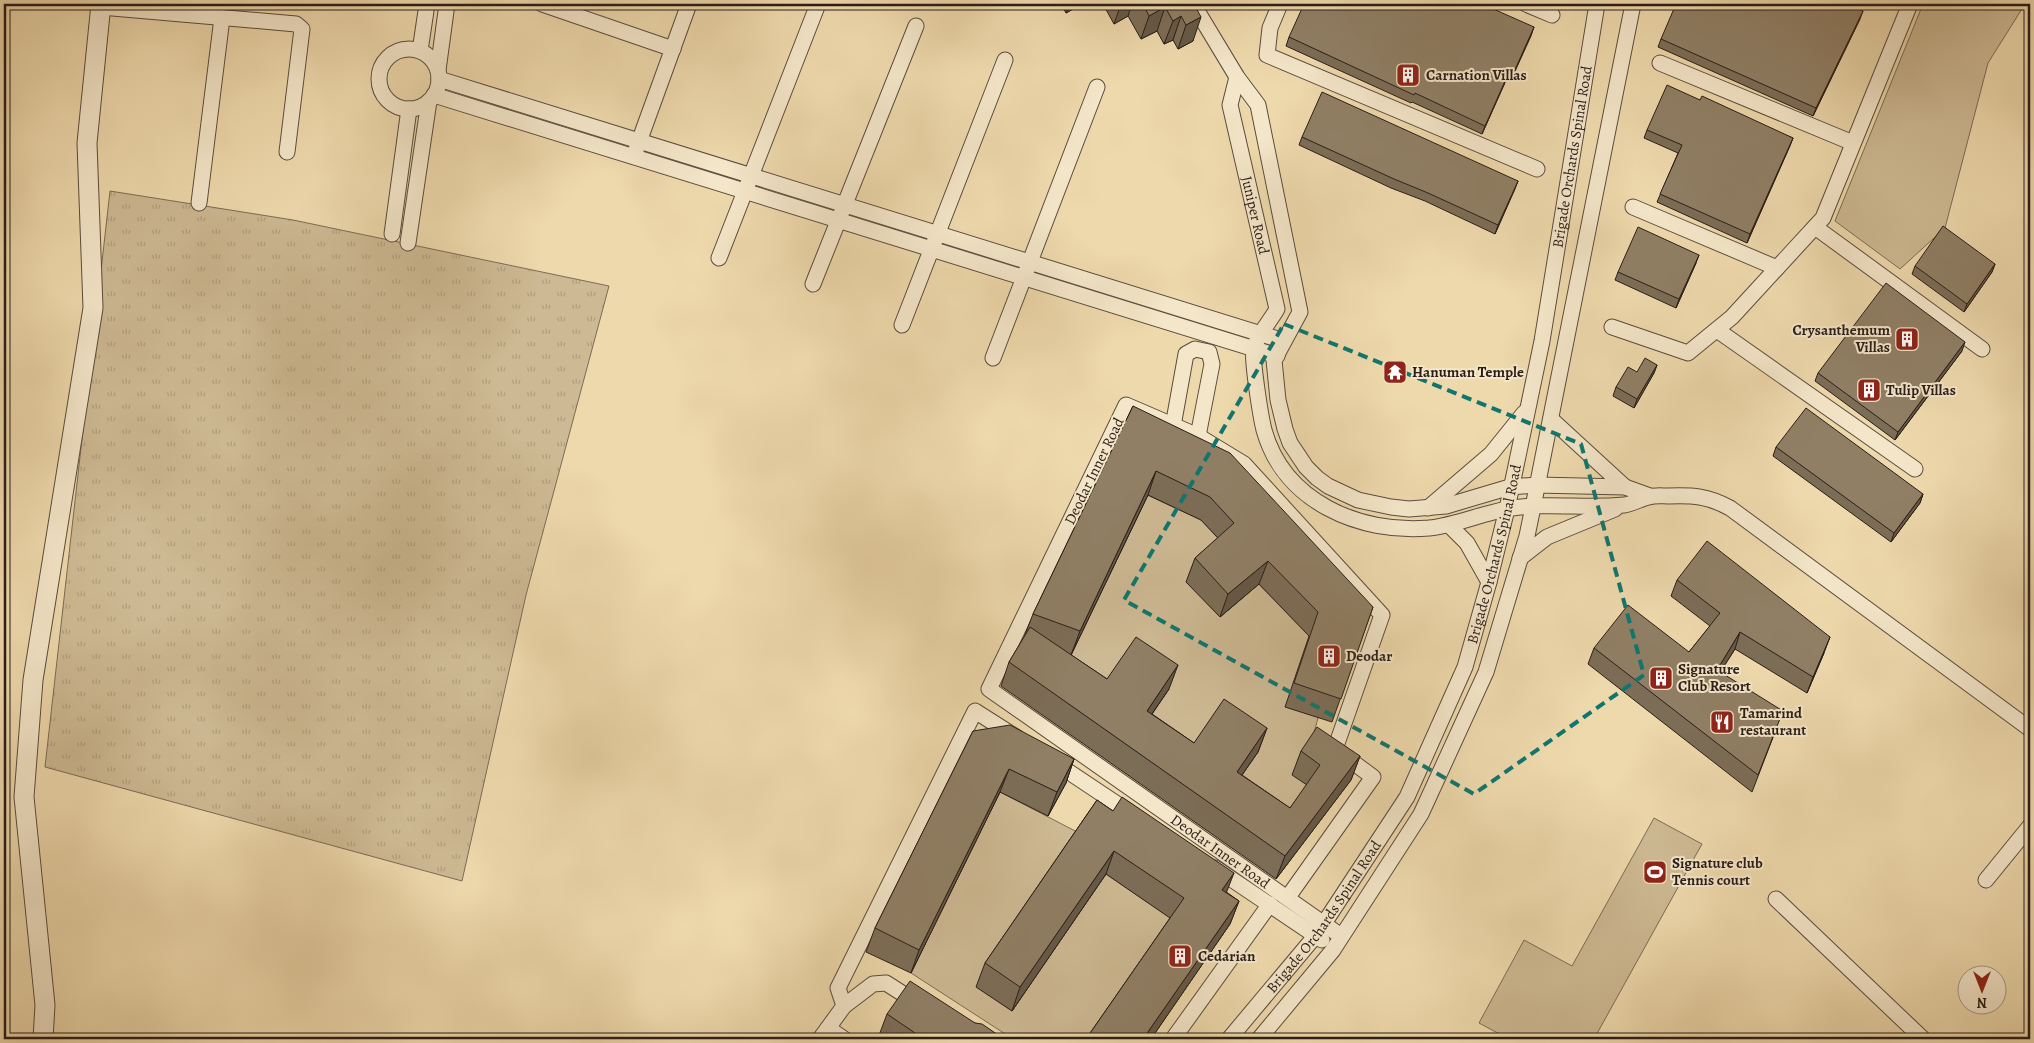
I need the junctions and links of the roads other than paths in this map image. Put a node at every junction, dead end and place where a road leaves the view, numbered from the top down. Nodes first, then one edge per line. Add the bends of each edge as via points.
1 (427, 4) edge
2 (447, 4) edge
3 (542, 4) edge
4 (690, 4) edge
5 (818, 4) edge
6 (1193, 4) edge
7 (1280, 4) edge
8 (1526, 4) edge
9 (1597, 4) edge
10 (1633, 4) edge
11 (1910, 4) edge
12 (101, 6) edge
13 (1552, 15) dead end
14 (222, 18) junction
15 (916, 26) dead end
16 (673, 49) junction
17 (420, 51) junction
18 (1005, 60) dead end
19 (1660, 63) dead end
20 (439, 75) junction
21 (1237, 77) junction
22 (1097, 87) dead end
23 (432, 98) junction
24 (410, 109) junction
25 (640, 141) junction
26 (1853, 143) junction
27 (287, 152) dead end
28 (634, 156) junction
29 (1537, 169) dead end
30 (751, 175) junction
31 (745, 191) junction
32 (199, 203) dead end
33 (845, 204) junction
34 (1634, 207) dead end
35 (839, 220) junction
36 (1815, 227) junction
37 (938, 233) junction
38 (392, 234) dead end
39 (408, 243) dead end
40 (932, 249) junction
41 (719, 258) dead end
42 (1030, 262) junction
43 (1778, 268) junction
44 (1024, 277) junction
45 (813, 284) dead end
46 (902, 325) dead end
47 (1612, 327) dead end
48 (1717, 330) junction
49 (1262, 334) junction
50 (1284, 341) junction
51 (1253, 348) junction
52 (1982, 349) dead end
53 (1277, 356) junction
54 (992, 358) dead end
55 (1527, 410) junction
56 (1552, 420) junction
57 (1173, 426) junction
58 (1198, 436) junction
59 (1915, 469) dead end
60 (1537, 485) junction
61 (1510, 487) junction
62 (1625, 487) junction
63 (1650, 496) junction
64 (1626, 505) junction
65 (1533, 507) junction
66 (1428, 508) junction
67 (1507, 509) junction
68 (1449, 525) junction
69 (1520, 558) junction
70 (1489, 582) junction
71 (2030, 729) edge
72 (1024, 743) edge
73 (1040, 754) edge
74 (1147, 823) edge
75 (2030, 826) edge
76 (1205, 861) edge
77 (1986, 880) dead end
78 (1288, 897) junction
79 (1776, 899) dead end
80 (1270, 904) junction
81 (1320, 928) junction
82 (1341, 936) junction
83 (1333, 950) junction
84 (844, 1006) junction
85 (933, 1014) edge
86 (824, 1034) edge
87 (43, 1039) edge
88 (844, 1039) edge
89 (1173, 1039) edge
90 (1229, 1039) edge
91 (1259, 1039) edge
92 (1923, 1039) edge

1 - 17 street
2 - 20 street
3 - 16 street
4 - 16 street
5 - 30 street
6 - 21 street
7 - 29 street via 1270,28 1267,55
8 - 13 street
9 - 55 street, Brigade Orchards Spinal Road via 1542,341
10 - 56 street, Brigade Orchards Spinal Road
11 - 26 street
12 - 14 street
12 - 87 street via 87,143 93,308 33,680 24,797 45,1004
14 - 27 street via 296,24 302,28
14 - 32 street
15 - 33 street
16 - 25 street
17 - 20 street via 428,56
17 - 24 street via 394,52 379,73 380,90 385,97 398,107
18 - 37 street
19 - 26 street
20 - 23 street
20 - 25 street
21 - 49 street, Juniper Road via 1230,105 1277,309
21 - 50 street via 1258,105 1300,312
22 - 42 street
23 - 24 street via 422,106
23 - 28 street
23 - 39 street
24 - 38 street
25 - 28 street
25 - 30 street
26 - 36 street via 1823,218
28 - 31 street
30 - 31 street
30 - 33 street
31 - 35 street
31 - 41 street
33 - 35 street
33 - 37 street
34 - 43 street
35 - 40 street
35 - 45 street
36 - 43 street
36 - 52 street
37 - 40 street
37 - 42 street
40 - 44 street
40 - 46 street
42 - 44 street
42 - 49 street
43 - 48 street
44 - 51 street
44 - 54 street
47 - 48 street via 1688,353
48 - 59 street
49 - 50 street
49 - 51 street, Juniper Road
50 - 53 street
51 - 53 street
51 - 68 street via 1266,436 1281,466 1303,492 1334,512 1370,524 1409,528
53 - 66 street via 1274,360 1278,400 1285,429 1297,455 1317,478 1358,500 1391,507
55 - 61 street, Brigade Orchards Spinal Road
55 - 66 street via 1491,454
56 - 60 street, Brigade Orchards Spinal Road
56 - 62 street
57 - 58 street, Deodar Inner Road
57 - 58 street via 1186,354 1195,349 1209,352 1212,364
57 - 78 street, Deodar Inner Road via 1126,405 989,689
58 - 78 street, Deodar Inner Road via 1244,464 1382,615 1335,749 1373,777
60 - 61 street
60 - 62 street
60 - 65 street, Brigade Orchards Spinal Road
61 - 66 street via 1463,502
61 - 67 street, Brigade Orchards Spinal Road
62 - 63 street
63 - 64 street
63 - 71 street via 1694,495 1730,508
64 - 65 street
64 - 69 street via 1547,537
65 - 67 street
65 - 69 street, Brigade Orchards Spinal Road
67 - 68 street
67 - 70 street, Brigade Orchards Spinal Road
68 - 70 street via 1467,543
69 - 82 street, Brigade Orchards Spinal Road via 1486,672 1421,814
70 - 81 street, Brigade Orchards Spinal Road via 1465,667 1407,797
72 - 84 street via 975,710 838,988
73 - 74 street
75 - 77 street
76 - 80 street
78 - 81 street
79 - 92 street
80 - 81 street
80 - 89 street
81 - 82 street
81 - 83 street
81 - 90 street, Brigade Orchards Spinal Road
82 - 83 street, Brigade Orchards Spinal Road
83 - 91 street, Brigade Orchards Spinal Road
84 - 85 street via 873,984 886,983
84 - 86 street
86 - 88 street

